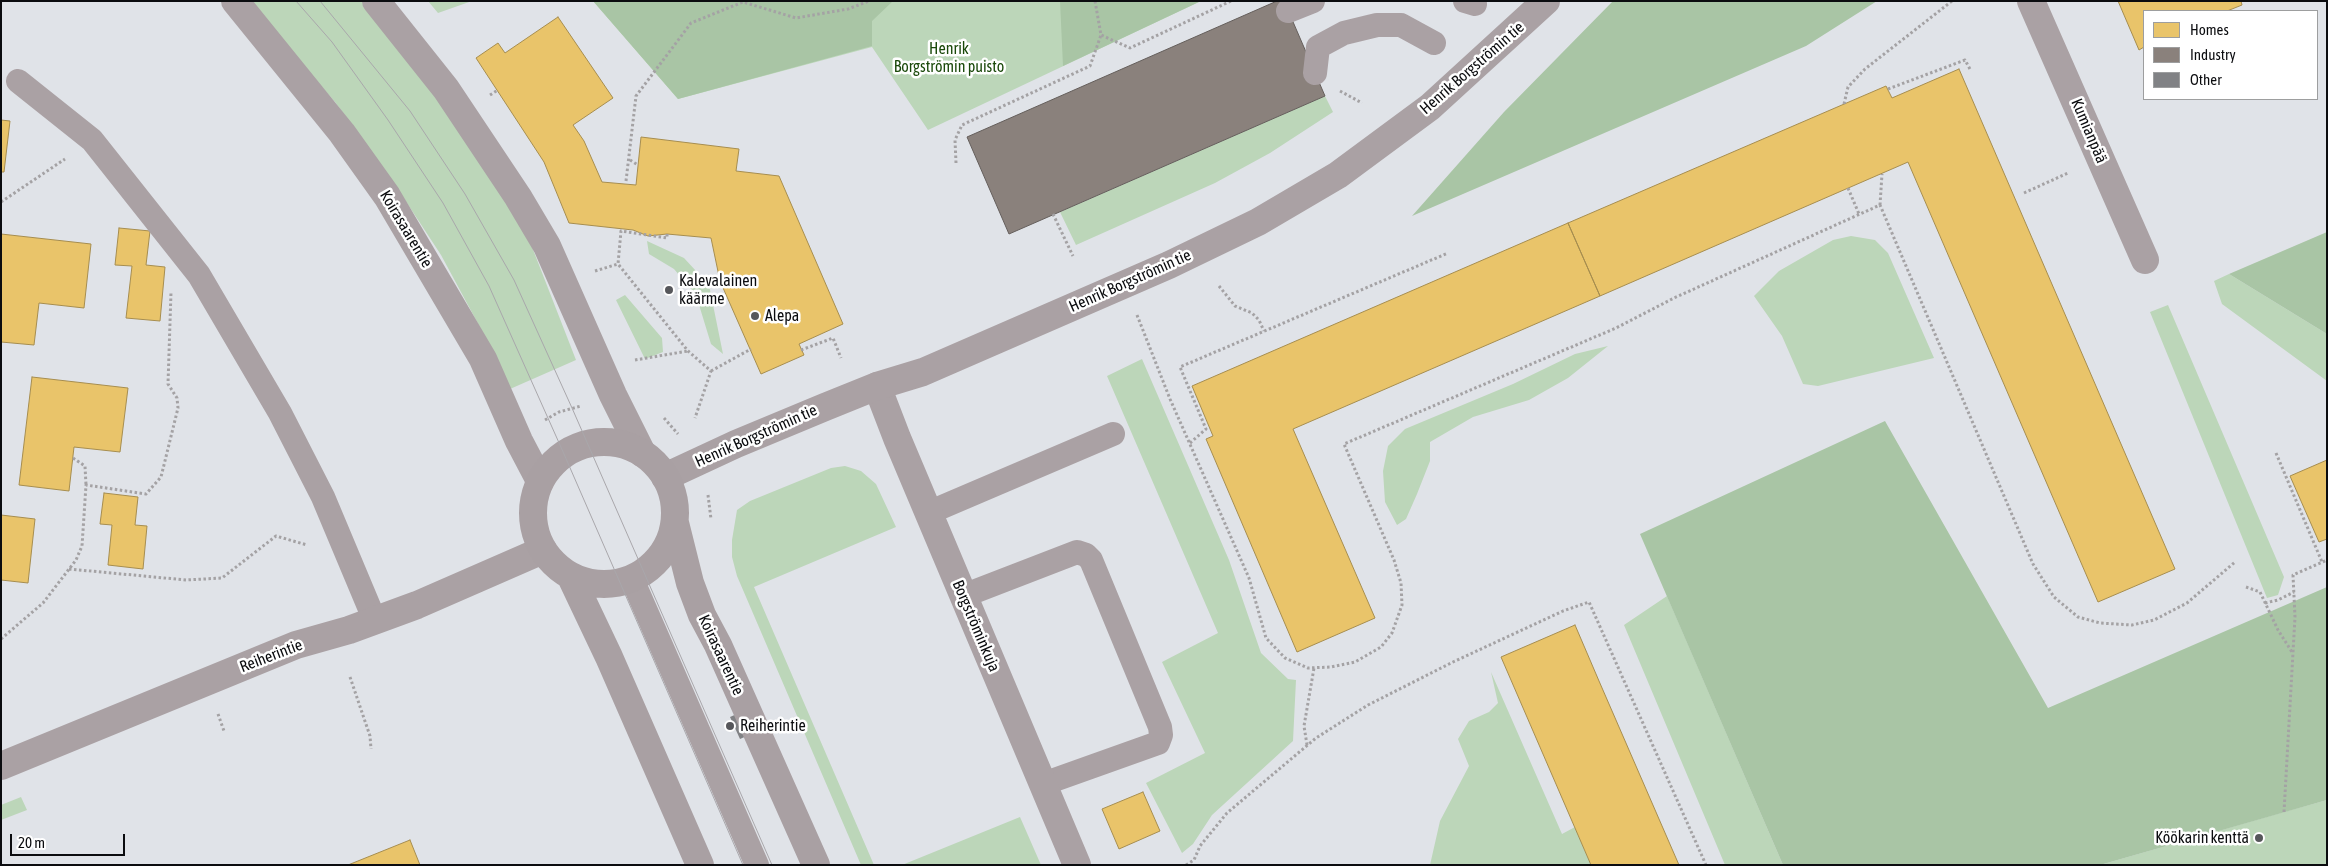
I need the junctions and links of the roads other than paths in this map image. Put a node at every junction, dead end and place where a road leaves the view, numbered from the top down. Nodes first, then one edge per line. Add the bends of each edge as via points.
1 (235, 1) edge
2 (376, 1) edge
3 (1313, 1) edge
4 (1546, 1) edge
5 (2031, 1) edge
6 (1288, 12) dead end
7 (1434, 43) dead end
8 (1315, 73) dead end
9 (18, 82) dead end
10 (2145, 260) dead end
11 (877, 386) junction
12 (1113, 434) dead end
13 (642, 453) junction
14 (665, 477) junction
15 (540, 481) junction
16 (928, 513) junction
17 (675, 523) junction
18 (543, 550) junction
19 (570, 576) junction
20 (632, 579) junction
21 (964, 596) junction
22 (375, 621) junction
23 (1, 766) edge
24 (1043, 784) junction
25 (700, 865) edge
26 (757, 865) edge
27 (816, 865) edge
28 (1077, 865) edge

1 - 15 street, Koirasaarentie via 342,133 387,196 483,359
2 - 13 street via 446,89 547,246
3 - 6 lane
4 - 11 street, Henrik Borgströmin tie via 1430,106 1338,175 1258,222 923,372
5 - 10 street, Kumianpää
7 - 8 lane via 1401,24 1377,25 1344,33 1318,47
9 - 22 lane via 92,140 199,275 280,413 323,497
11 - 14 street, Henrik Borgströmin tie
11 - 16 street, Borgströminkuja
12 - 16 lane
13 - 14 main road
13 - 15 main road via 616,443 588,444 560,458
14 - 17 main road via 673,499
15 - 18 main road via 533,516
16 - 21 street, Borgströminkuja
17 - 20 main road via 670,542 659,559
17 - 27 main road, Koirasaarentie via 702,616
18 - 19 main road
18 - 22 street, Reiherintie
19 - 20 main road via 608,585
19 - 25 main road via 612,663
20 - 26 lane
21 - 24 street, Borgströminkuja
21 - 24 lane via 1077,552 1091,560 1161,735 1158,743
22 - 23 street, Reiherintie via 296,645
24 - 28 street, Borgströminkuja

